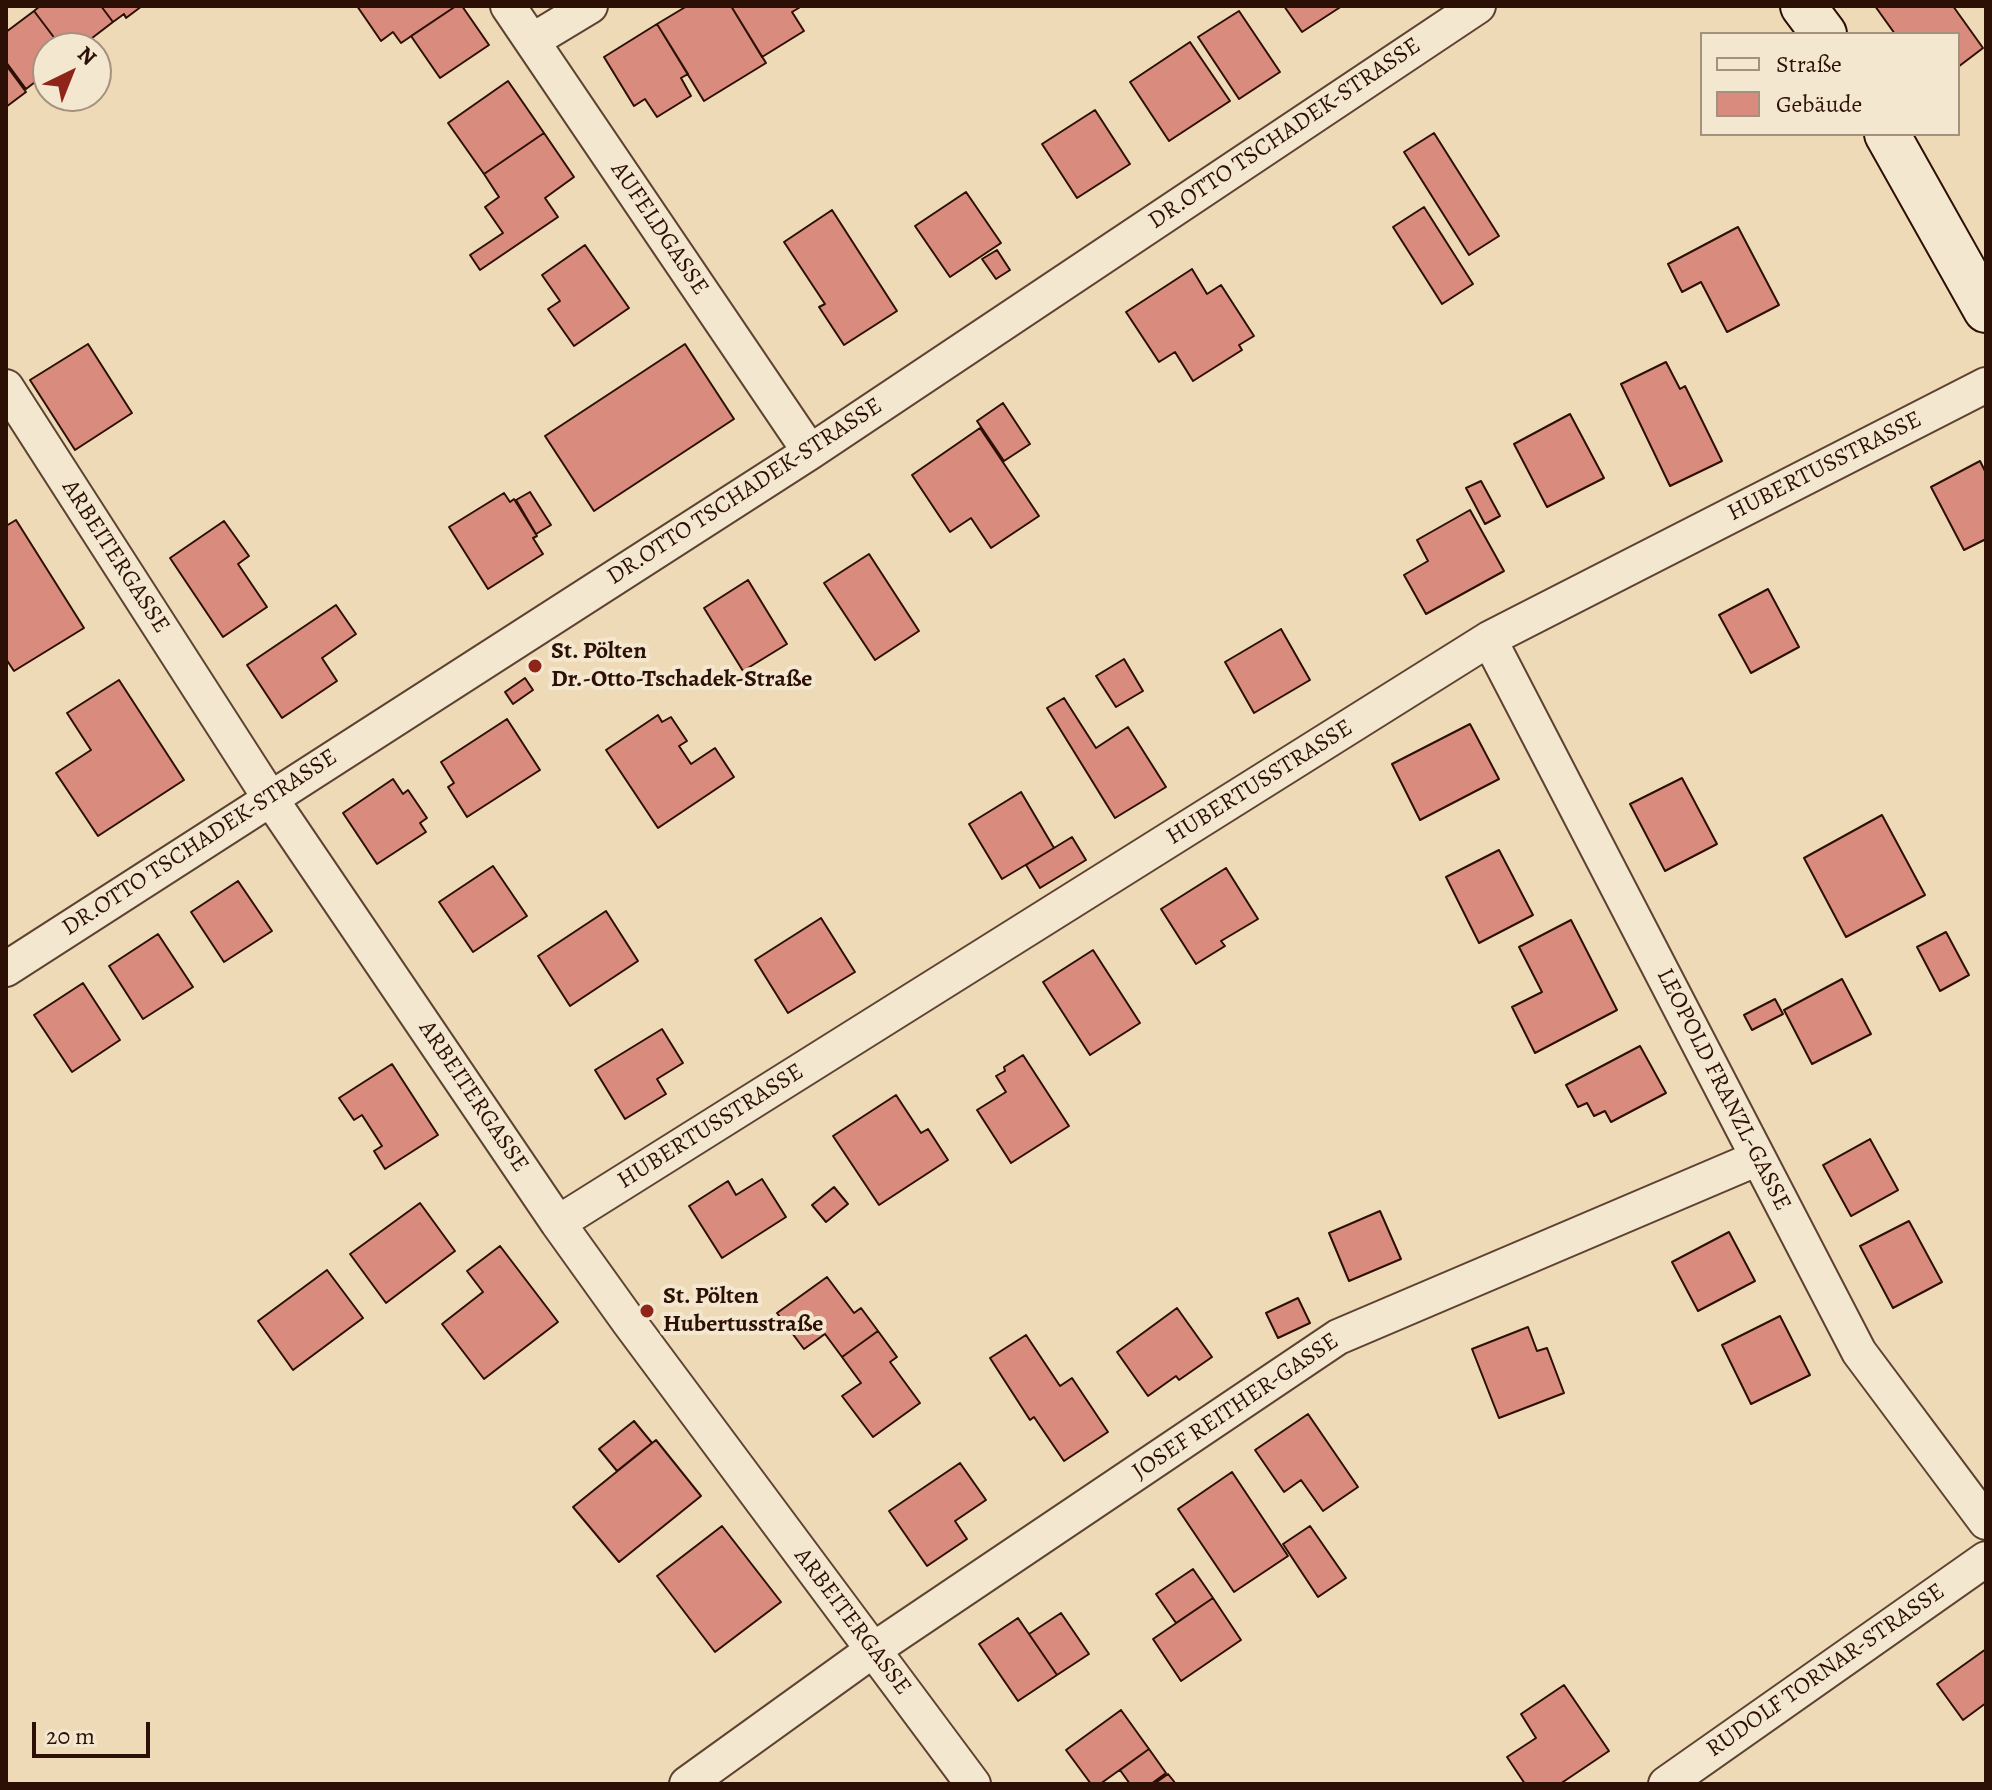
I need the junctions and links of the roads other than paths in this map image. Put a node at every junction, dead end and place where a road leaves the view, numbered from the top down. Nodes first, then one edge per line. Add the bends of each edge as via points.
1 (508, 6) edge
2 (590, 6) edge
3 (1478, 6) edge
4 (1803, 6) edge
5 (1822, 32) edge
6 (532, 41) junction
7 (1888, 136) edge
8 (1986, 310) edge
9 (1986, 385) edge
10 (6, 387) edge
11 (810, 452) junction
12 (1489, 639) junction
13 (270, 798) junction
14 (6, 969) edge
15 (1758, 1158) junction
16 (558, 1223) junction
17 (1986, 1522) edge
18 (1986, 1559) edge
19 (873, 1650) junction
20 (687, 1784) edge
21 (973, 1784) edge
22 (1666, 1784) edge

1 - 6 street, AUFELDGASSE
2 - 6 street
3 - 11 street, DR.OTTO TSCHADEK-STRASSE
4 - 5 main road
6 - 11 street, AUFELDGASSE
7 - 8 main road
9 - 12 street, HUBERTUSSTRASSE
10 - 13 street, ARBEITERGASSE
11 - 13 street, DR.OTTO TSCHADEK-STRASSE
12 - 15 street, LEOPOLD FRANZL-GASSE
12 - 16 street, HUBERTUSSTRASSE
13 - 14 street, DR.OTTO TSCHADEK-STRASSE
13 - 16 street, ARBEITERGASSE
15 - 17 street, LEOPOLD FRANZL-GASSE via 1859,1352
15 - 19 street, JOSEF REITHER-GASSE via 1338,1337
16 - 19 street, ARBEITERGASSE
18 - 22 street, RUDOLF TORNAR-STRASSE
19 - 20 street, JOSEF REITHER-GASSE
19 - 21 street, ARBEITERGASSE

